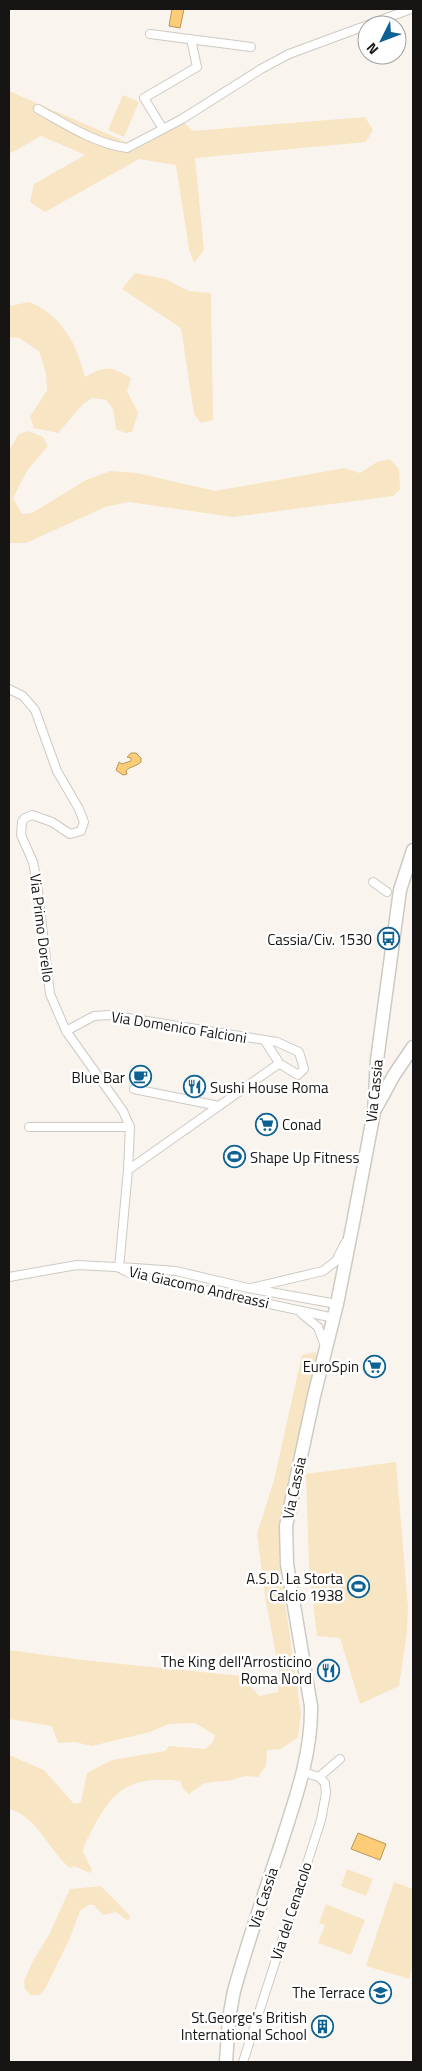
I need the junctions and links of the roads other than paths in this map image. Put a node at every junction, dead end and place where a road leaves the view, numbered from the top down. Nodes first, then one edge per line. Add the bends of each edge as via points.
1 (411, 9) edge
2 (150, 34) dead end
3 (191, 39) junction
4 (251, 48) dead end
5 (38, 109) dead end
6 (164, 129) junction
7 (9, 689) edge
8 (413, 850) edge
9 (373, 882) dead end
10 (387, 892) dead end
11 (66, 1031) junction
12 (265, 1041) junction
13 (413, 1047) edge
14 (277, 1065) junction
15 (134, 1089) dead end
16 (219, 1106) junction
17 (374, 1112) junction
18 (130, 1127) junction
19 (29, 1128) dead end
20 (128, 1170) junction
21 (354, 1223) junction
22 (120, 1259) junction
23 (119, 1268) junction
24 (128, 1268) junction
25 (9, 1277) edge
26 (284, 1280) junction
27 (248, 1288) junction
28 (281, 1294) junction
29 (337, 1304) junction
30 (279, 1306) junction
31 (298, 1311) junction
32 (334, 1318) junction
33 (326, 1348) junction
34 (340, 1759) dead end
35 (303, 1772) junction
36 (319, 1777) junction
37 (226, 2062) edge
38 (243, 2062) edge

1 - 6 street via 290,54
2 - 3 street
3 - 4 street
3 - 6 street via 197,67 144,98
5 - 6 street via 119,147 134,146
7 - 11 street, Via Primo Dorello via 23,696 35,710 57,771 84,822 76,834 32,815 22,822 21,835 33,862 37,883 50,994
8 - 17 main road, Via Cassia via 397,908 377,1060
9 - 10 street
11 - 12 street, Via Domenico Falcioni via 94,1016 110,1014
11 - 18 street, Via Primo Dorello via 123,1111
12 - 14 street, Via Domenico Falcioni via 278,1061
12 - 14 street, Via Domenico Falcioni via 277,1042 299,1052 304,1068 298,1075
13 - 17 main road
14 - 16 street
15 - 16 street
16 - 20 street
17 - 21 main road, Via Cassia
18 - 19 street
18 - 20 street, Via Primo Dorello
20 - 22 street, Via Primo Dorello
21 - 26 street, Via Giacomo Andreassi via 331,1267 319,1273
21 - 29 main road, Via Cassia
22 - 23 street, Via Primo Dorello
22 - 24 street
23 - 24 street, Via Giacomo Andreassi
23 - 25 street, Via Giacomo Andreassi via 67,1266
23 - 30 street, Via Giacomo Andreassi via 132,1274
24 - 27 street, Via Giacomo Andreassi via 176,1272
26 - 27 street, Via Giacomo Andreassi
26 - 28 street, Via Giacomo Andreassi
27 - 28 street, Via Giacomo Andreassi
28 - 29 street, Via Giacomo Andreassi
28 - 30 street, Via Giacomo Andreassi
29 - 32 main road, Via Cassia
30 - 31 street, Via Giacomo Andreassi
31 - 32 street, Via Giacomo Andreassi
31 - 33 street, Via Giacomo Andreassi via 318,1327
32 - 33 main road, Via Cassia
33 - 35 main road, Via Cassia via 293,1490 286,1537 290,1582 312,1706
34 - 36 street
35 - 36 street
35 - 37 main road, Via Cassia via 234,1991
36 - 38 street, Via del Cenacolo via 326,1788 321,1820

